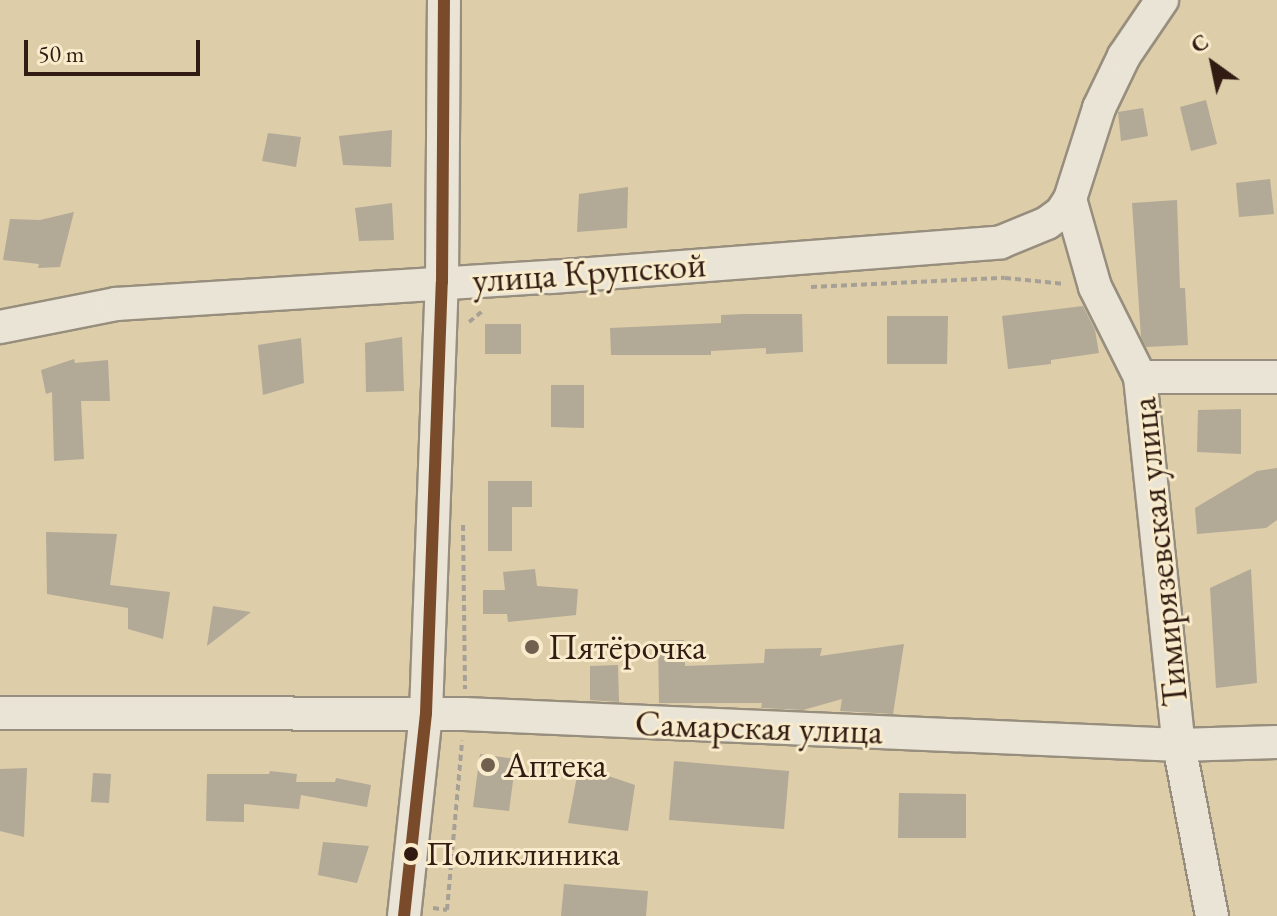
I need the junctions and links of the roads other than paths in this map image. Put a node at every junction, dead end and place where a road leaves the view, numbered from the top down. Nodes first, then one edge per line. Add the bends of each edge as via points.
1 (444, 0) edge
2 (1162, 0) edge
3 (1070, 199) junction
4 (442, 282) junction
5 (0, 327) edge
6 (1140, 377) junction
7 (1277, 377) edge
8 (0, 713) edge
9 (426, 713) junction
10 (1277, 742) edge
11 (1179, 745) junction
12 (413, 911) edge
13 (1212, 916) edge

1 - 4 street
2 - 3 street via 1124,56 1099,108
3 - 4 street, улица Крупской via 1047,223 1001,242
3 - 6 street, Тимирязевская улица via 1095,287
4 - 5 street, улица Крупской via 116,304
4 - 9 street
6 - 7 street
6 - 11 street, Тимирязевская улица
8 - 9 street, Самарская улица
9 - 11 street, Самарская улица
9 - 12 street
10 - 11 street, Самарская улица
11 - 13 street, Тимирязевская улица

